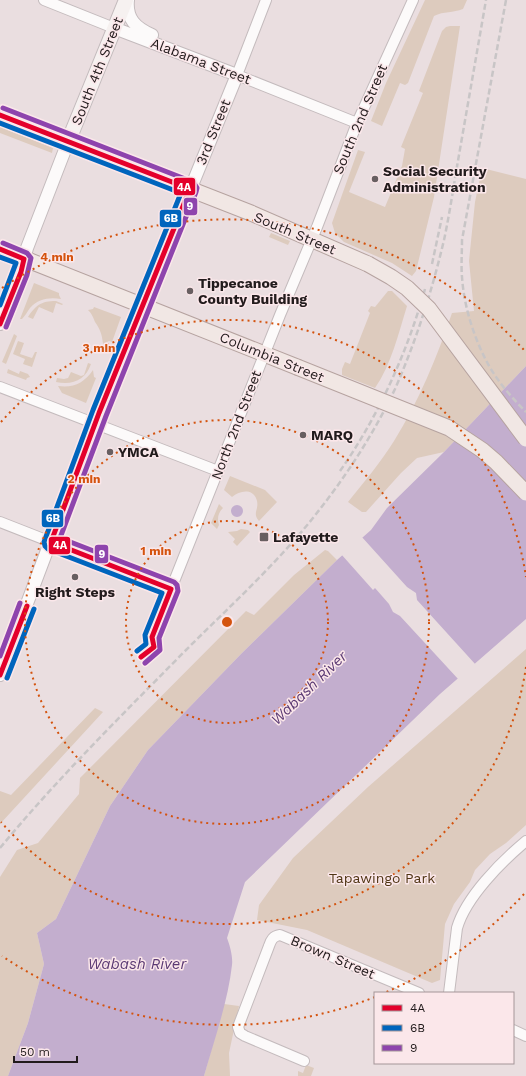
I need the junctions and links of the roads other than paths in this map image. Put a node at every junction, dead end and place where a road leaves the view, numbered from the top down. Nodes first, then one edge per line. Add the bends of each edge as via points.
1 (44, 0) edge
2 (127, 0) edge
3 (266, 0) edge
4 (413, 0) edge
5 (114, 28) junction
6 (166, 48) junction
7 (237, 75) junction
8 (0, 116) edge
9 (357, 123) junction
10 (68, 142) junction
11 (190, 189) junction
12 (311, 239) junction
13 (0, 249) edge
14 (24, 259) junction
15 (142, 306) junction
16 (0, 324) edge
17 (264, 355) junction
18 (0, 387) edge
19 (95, 424) junction
20 (526, 439) edge
21 (218, 471) junction
22 (526, 493) edge
23 (0, 522) edge
24 (51, 542) junction
25 (3, 658) edge
26 (0, 675) edge
27 (526, 841) edge
28 (417, 992) edge
29 (449, 992) edge
30 (514, 1030) edge
31 (526, 1036) edge
32 (304, 1061) dead end

1 - 5 street, Alabama Street
2 - 5 main road, South 4th Street
2 - 6 street via 128,11 138,29 157,38
3 - 7 street
4 - 9 street, South 2nd Street
5 - 6 street, Alabama Street
5 - 10 main road, South 4th Street
6 - 7 street, Alabama Street
7 - 9 street, Alabama Street
7 - 11 street, 3rd Street
8 - 10 main road, South Street
9 - 12 street, South 2nd Street
10 - 11 main road, South Street
10 - 14 street
11 - 12 main road, South Street
11 - 15 street, 3rd Street
12 - 17 street, North 2nd Street
12 - 20 main road, South Street, bridge via 368,264 407,288 429,309
13 - 14 main road, Columbia Street
14 - 15 main road, Columbia Street
14 - 16 street
15 - 17 main road, Columbia Street
15 - 19 street, 3rd Street
17 - 21 street, North 2nd Street
17 - 22 main road, Columbia Street, bridge via 449,428 482,450
18 - 19 street
19 - 21 street
19 - 24 street, 3rd Street
21 - 24 street, North 2nd Street via 171,589
23 - 24 street
24 - 25 street, 3rd Street via 27,606
25 - 26 street, 3rd Street
27 - 29 street via 495,871 460,919
28 - 32 street, Brown Street via 280,935 276,936 271,940 238,1027 240,1033 245,1036
30 - 31 street

